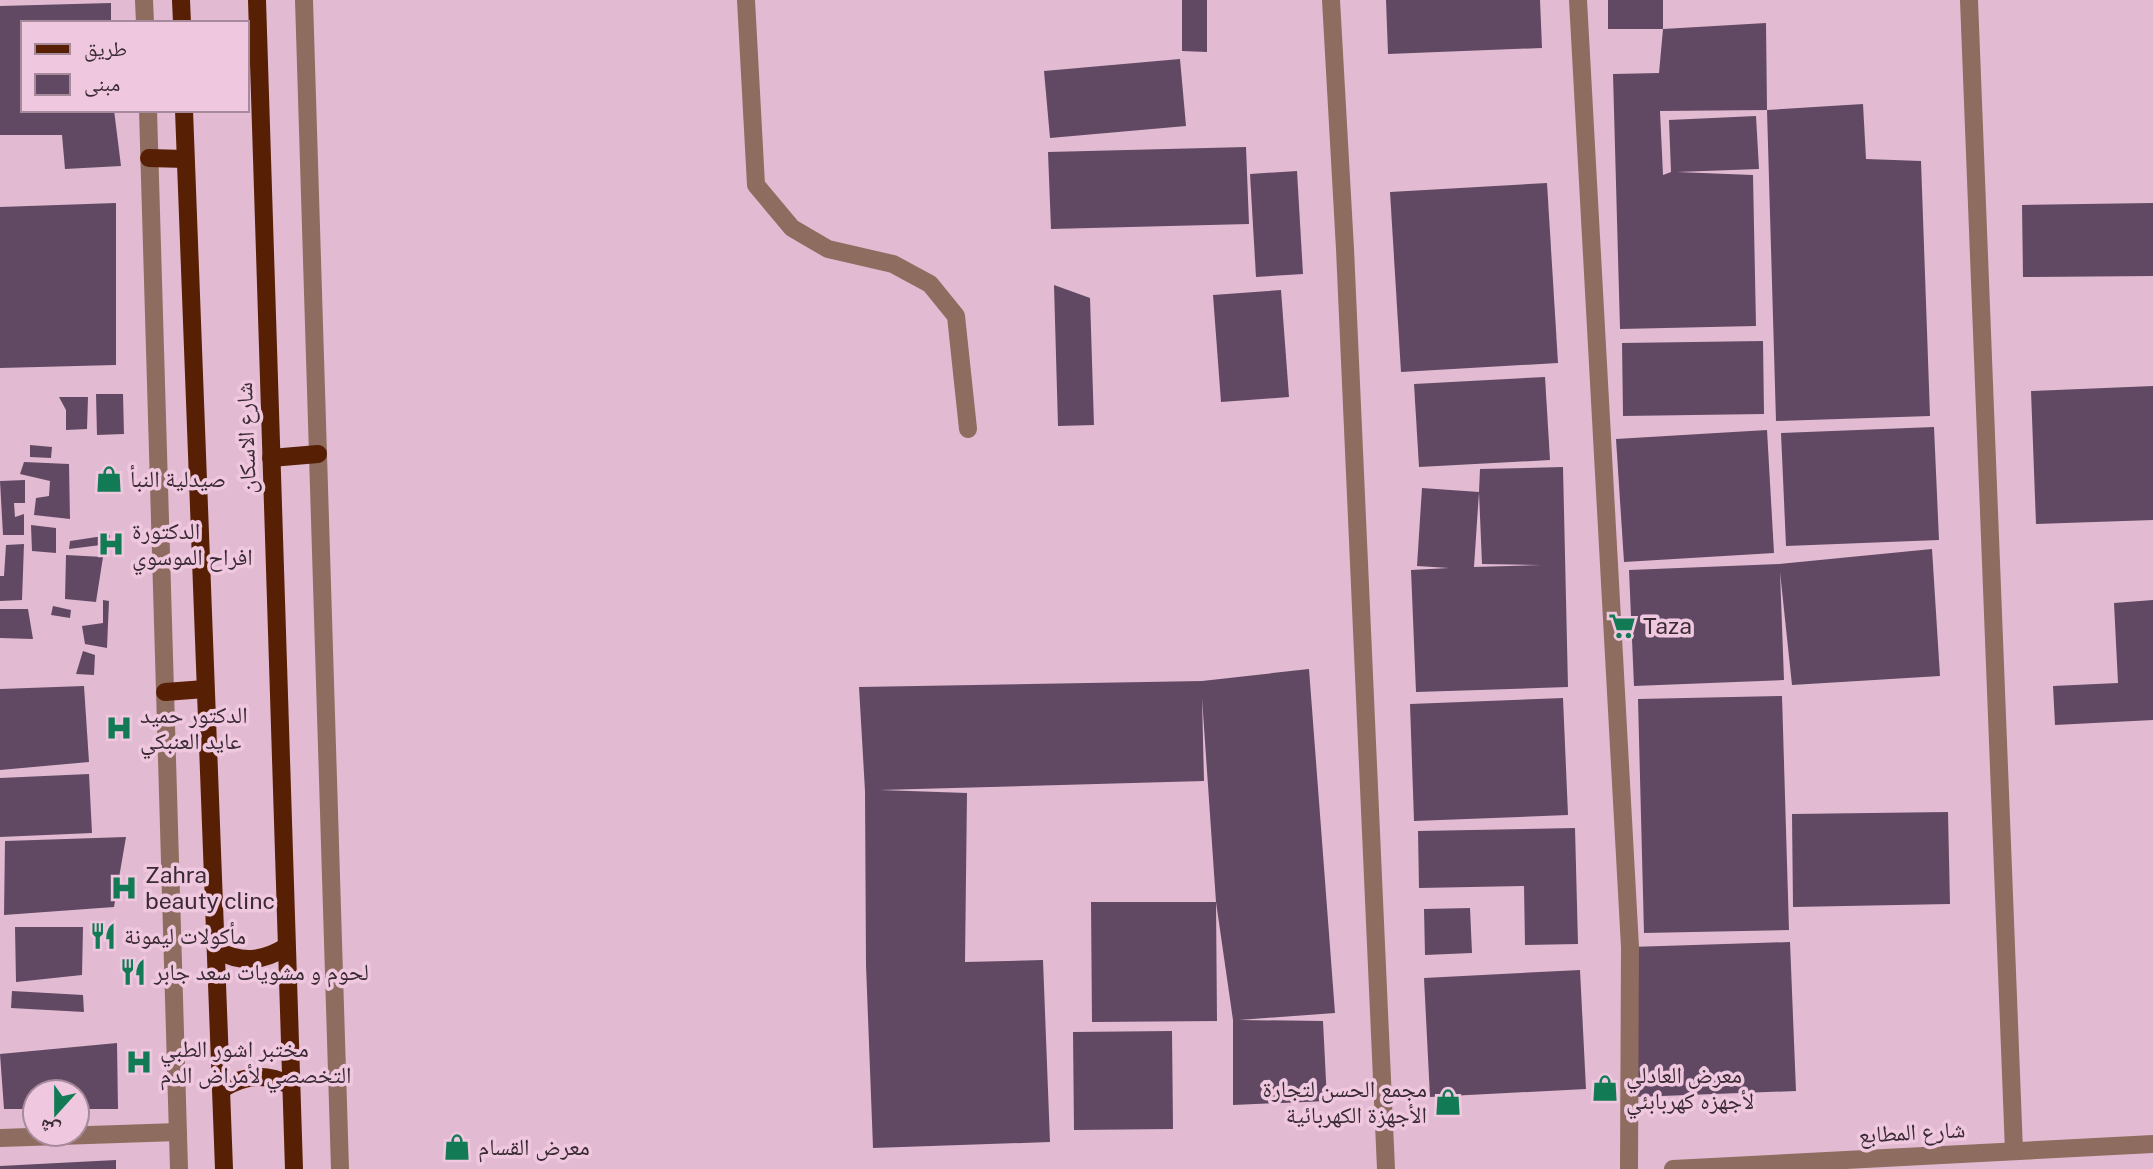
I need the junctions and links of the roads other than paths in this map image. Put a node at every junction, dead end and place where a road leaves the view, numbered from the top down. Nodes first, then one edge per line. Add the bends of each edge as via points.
1 (144, 0) edge
2 (181, 0) edge
3 (257, 0) edge
4 (304, 0) edge
5 (746, 0) edge
6 (1331, 0) edge
7 (1578, 0) edge
8 (1969, 0) edge
9 (145, 21) edge
10 (181, 21) edge
11 (148, 112) edge
12 (184, 112) edge
13 (149, 158) junction
14 (185, 159) junction
15 (968, 429) dead end
16 (318, 454) junction
17 (271, 458) junction
18 (205, 689) junction
19 (165, 692) junction
20 (286, 947) junction
21 (216, 950) junction
22 (291, 1086) junction
23 (222, 1089) junction
24 (178, 1132) junction
25 (0, 1138) edge
26 (2153, 1144) edge
27 (2014, 1151) junction
28 (1995, 1161) edge
29 (179, 1169) edge
30 (223, 1169) edge
31 (294, 1169) edge
32 (340, 1169) edge
33 (1386, 1169) edge
34 (1629, 1169) edge
35 (1673, 1169) edge

1 - 9 street
2 - 10 main road
3 - 17 main road, شارع الاسكان
4 - 16 street
5 - 15 street via 757,185 792,228 828,249 893,264 930,284 957,316
6 - 33 street
7 - 34 street via 1630,947
8 - 27 street
11 - 13 street
12 - 14 main road
13 - 14 main road
13 - 19 street
14 - 18 main road
16 - 17 main road
16 - 32 street
17 - 20 main road, شارع الاسكان
18 - 19 main road
18 - 21 main road
19 - 24 street
20 - 21 main road via 252,960
20 - 22 main road, شارع الاسكان
21 - 23 main road
22 - 23 main road via 257,1076
22 - 31 main road, شارع الاسكان
23 - 30 main road
24 - 25 street
24 - 29 street
26 - 27 street, شارع المطابع
27 - 28 street, شارع المطابع
28 - 35 street, شارع المطابع

